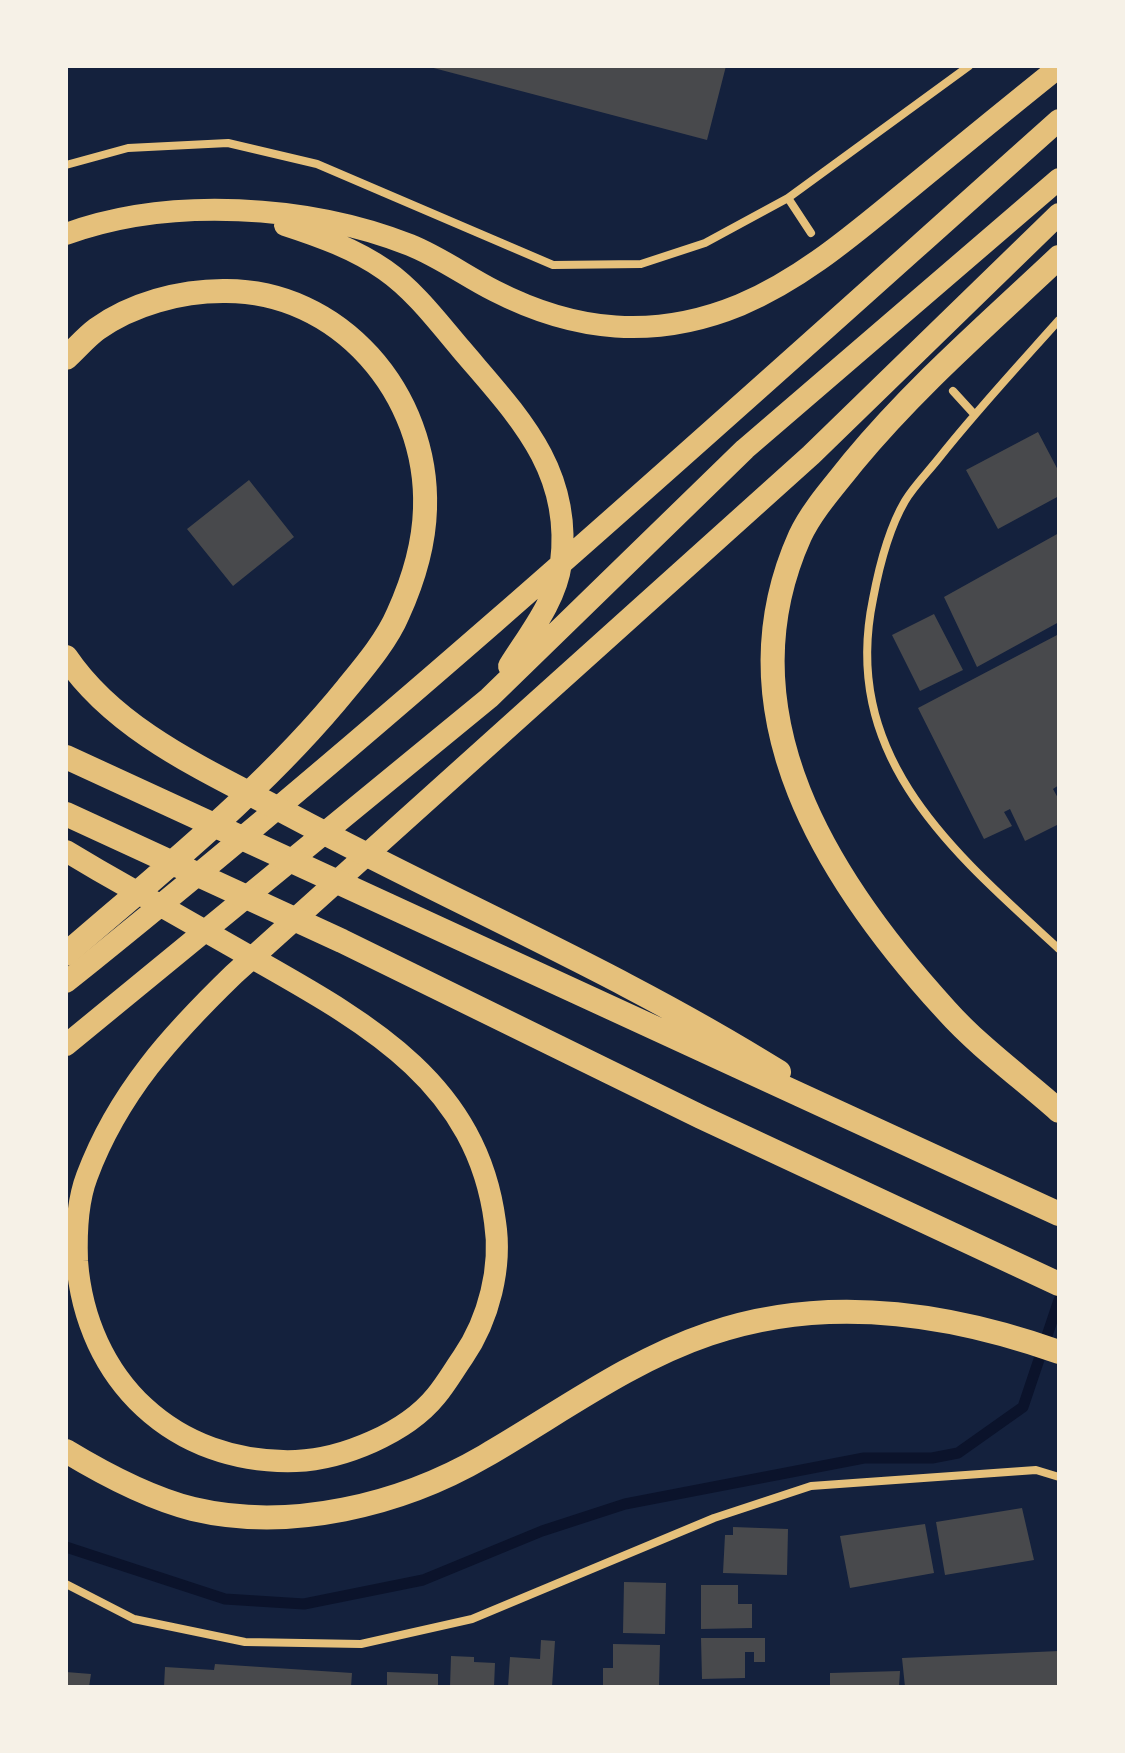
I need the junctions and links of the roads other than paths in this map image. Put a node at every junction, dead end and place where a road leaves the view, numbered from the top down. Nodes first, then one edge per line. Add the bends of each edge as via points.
1 (969, 66) edge
2 (1059, 67) edge
3 (1059, 120) edge
4 (66, 165) edge
5 (1059, 179) edge
6 (788, 198) junction
7 (245, 213) junction
8 (1059, 214) edge
9 (811, 233) dead end
10 (66, 234) edge
11 (1059, 257) edge
12 (1059, 320) edge
13 (66, 358) edge
14 (953, 391) dead end
15 (974, 414) junction
16 (561, 564) junction
17 (66, 657) edge
18 (489, 698) junction
19 (66, 757) edge
20 (66, 814) edge
21 (66, 851) edge
22 (1059, 949) edge
23 (66, 954) edge
24 (66, 982) edge
25 (66, 1045) edge
26 (1059, 1111) edge
27 (859, 1123) junction
28 (1059, 1214) edge
29 (1059, 1284) edge
30 (1059, 1352) edge
31 (66, 1445) edge
32 (76, 1457) edge
33 (1059, 1477) edge
34 (66, 1584) edge

1 - 6 street
2 - 7 highway via 795,277 738,305 681,322 630,329 574,323 533,310 411,246 327,220
3 - 16 highway
4 - 6 street via 128,148 228,143 317,164 553,265 641,264 705,243
5 - 18 highway via 745,449
6 - 9 street
7 - 10 highway via 201,209 149,214
7 - 16 highway via 340,245 385,270 418,298 531,431 550,469 561,514
8 - 21 highway via 811,455 234,974 182,1023 109,1123 85,1181 76,1237 80,1299 98,1351 134,1399 179,1435 234,1456 298,1461 354,1449 401,1426 434,1399 468,1350 490,1301 498,1242 491,1190 476,1147 452,1107 413,1063 371,1028 299,984 98,870
11 - 26 highway via 910,396 801,534 783,585 773,698 785,757 807,818 840,874 947,1012
12 - 15 street
13 - 23 highway via 98,329 148,303 199,291 244,291 297,304 342,329 380,365 407,414 422,461 425,508 418,559 397,616 328,712 226,815
14 - 15 street
15 - 22 street via 905,501 880,564 865,637 870,707 900,778 943,838
16 - 18 highway via 547,605
16 - 24 highway via 222,857
17 - 27 highway via 120,716 181,756 405,876 703,1024
18 - 25 highway
19 - 27 highway
20 - 29 highway
27 - 28 highway
30 - 32 highway via 918,1314 807,1313 756,1321 708,1334 648,1361 422,1488 305,1514 192,1509
31 - 32 highway
33 - 34 street via 1036,1470 811,1486 714,1518 472,1619 361,1644 231,1640 134,1619

